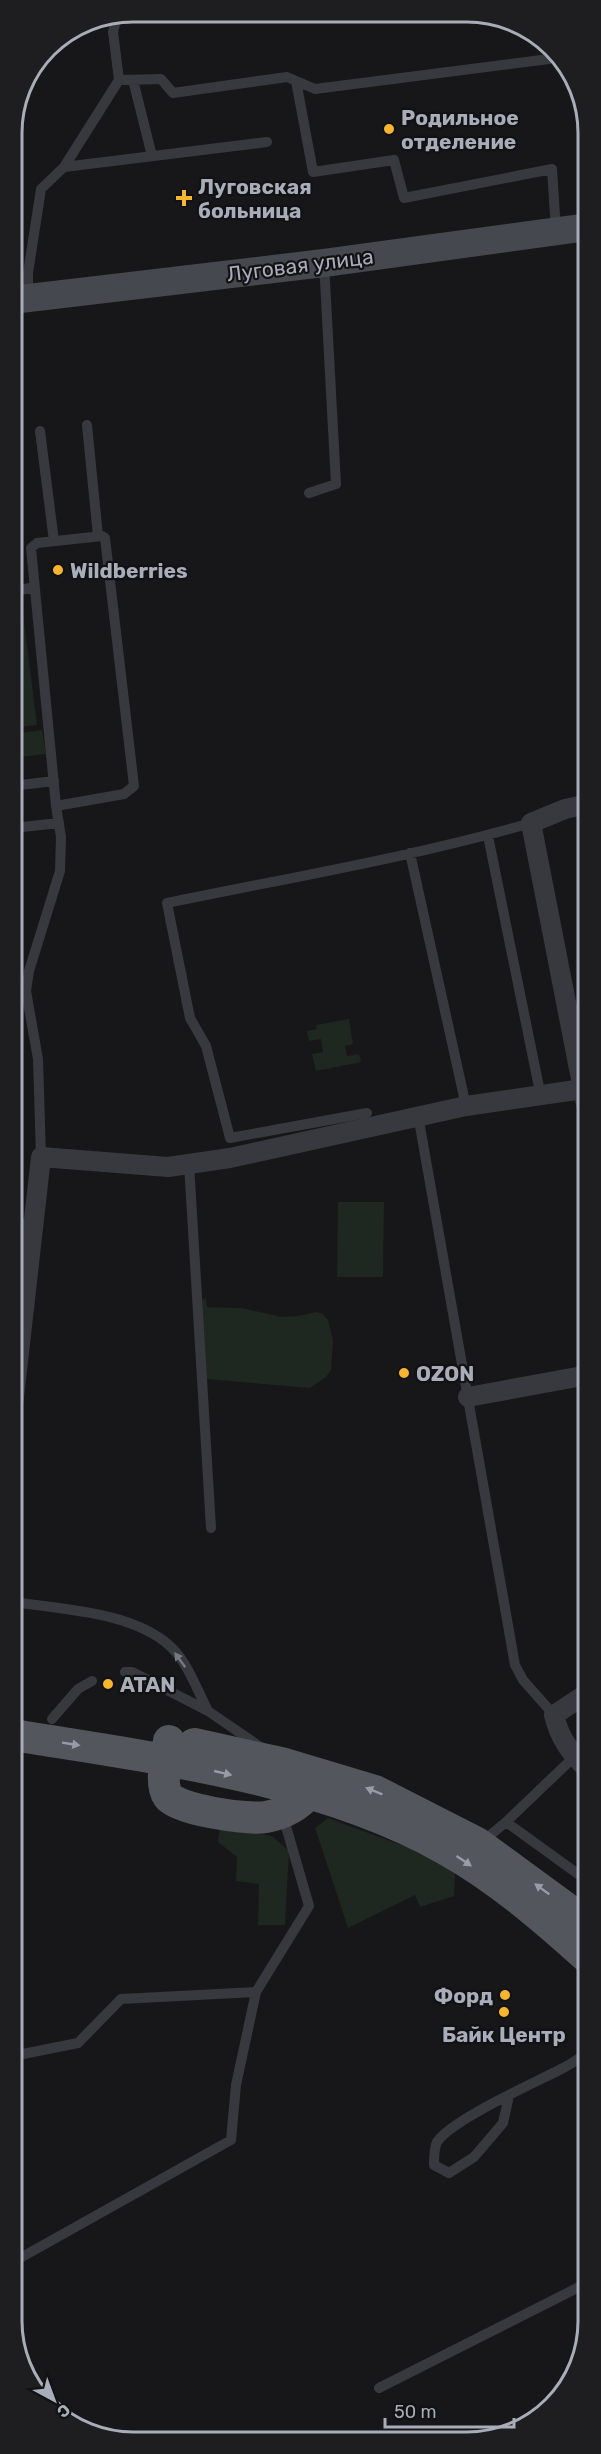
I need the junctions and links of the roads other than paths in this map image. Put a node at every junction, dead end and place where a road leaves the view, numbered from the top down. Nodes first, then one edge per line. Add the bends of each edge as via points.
1 (115, 24) edge
2 (549, 58) dead end
3 (119, 80) junction
4 (133, 80) junction
5 (296, 81) junction
6 (267, 142) dead end
7 (152, 156) junction
8 (64, 167) junction
9 (578, 228) edge
10 (556, 231) junction
11 (324, 263) junction
12 (23, 289) edge
13 (23, 299) edge
14 (87, 425) dead end
15 (40, 431) dead end
16 (309, 492) dead end
17 (98, 536) junction
18 (54, 541) junction
19 (34, 587) junction
20 (23, 590) edge
21 (54, 782) junction
22 (23, 785) edge
23 (56, 806) junction
24 (578, 806) edge
25 (59, 823) junction
26 (531, 823) junction
27 (23, 827) edge
28 (488, 836) junction
29 (410, 853) junction
30 (23, 991) edge
31 (26, 991) junction
32 (578, 1063) edge
33 (578, 1090) edge
34 (541, 1096) junction
35 (466, 1106) junction
36 (367, 1113) dead end
37 (418, 1115) junction
38 (40, 1157) junction
39 (189, 1164) junction
40 (22, 1223) edge
41 (33, 1225) junction
42 (22, 1320) edge
43 (578, 1378) edge
44 (468, 1397) junction
45 (211, 1528) dead end
46 (22, 1603) edge
47 (124, 1672) dead end
48 (92, 1681) dead end
49 (578, 1699) edge
50 (207, 1711) junction
51 (22, 1715) edge
52 (554, 1715) junction
53 (52, 1719) junction
54 (22, 1736) edge
55 (168, 1750) junction
56 (574, 1757) junction
57 (578, 1761) edge
58 (285, 1764) junction
59 (309, 1793) junction
60 (282, 1812) junction
61 (506, 1822) junction
62 (479, 1844) junction
63 (578, 1874) edge
64 (578, 1917) edge
65 (578, 1949) edge
66 (256, 1992) junction
67 (22, 2054) edge
68 (578, 2059) edge
69 (509, 2096) junction
70 (22, 2257) edge
71 (578, 2288) edge
72 (379, 2388) dead end

1 - 3 lane
2 - 5 lane via 315,89
3 - 4 lane
3 - 8 lane
4 - 5 lane via 161,79 173,93 287,77
4 - 7 lane
5 - 10 lane via 313,172 394,160 404,198 552,169
6 - 7 lane
7 - 8 lane
8 - 12 lane via 41,189
9 - 10 main road, Луговая улица
10 - 11 main road, Луговая улица
11 - 13 main road, Луговая улица
11 - 16 lane via 336,484
14 - 17 lane
15 - 18 lane
17 - 18 lane
17 - 23 lane via 105,538 134,786 124,794
18 - 19 lane via 37,543 31,548
19 - 20 lane
19 - 21 lane
21 - 22 lane
21 - 23 lane
23 - 25 lane
24 - 26 street
25 - 27 lane
25 - 31 lane via 60,871
26 - 28 lane
26 - 32 street
28 - 29 lane
28 - 34 lane
29 - 35 lane
29 - 36 lane via 167,903 190,1018 206,1046 230,1138
30 - 31 lane
31 - 38 lane via 38,1059
33 - 34 street
34 - 35 street
35 - 37 street
37 - 39 street
37 - 44 lane
38 - 39 street via 168,1167
38 - 41 street
39 - 45 lane
40 - 41 lane
41 - 42 street
43 - 44 street
44 - 52 lane via 515,1665
50 -> 46 lane via 171,1647 143,1629 108,1617
47 - 50 lane via 132,1672
48 - 53 lane via 78,1689
49 - 52 street
50 - 58 lane
51 - 53 main road
52 - 56 street via 558,1734
53 - 55 main road
54 -> 55 main road
55 - 58 main road
55 -> 59 main road
55 - 60 main road via 164,1786 167,1795 180,1805 248,1818
56 - 57 street
56 - 61 lane
62 -> 58 main road via 375,1791
59 - 60 main road via 300,1804
59 -> 65 main road via 373,1815 446,1849
60 - 66 lane via 309,1906
61 - 62 lane
61 - 63 lane
64 -> 62 main road
66 - 67 lane via 121,1999 78,2043
66 - 70 lane via 236,2085 231,2140
68 - 69 lane
69 - 69 lane via 445,2133 436,2145 434,2165 449,2173 474,2157 503,2123
71 - 72 lane

